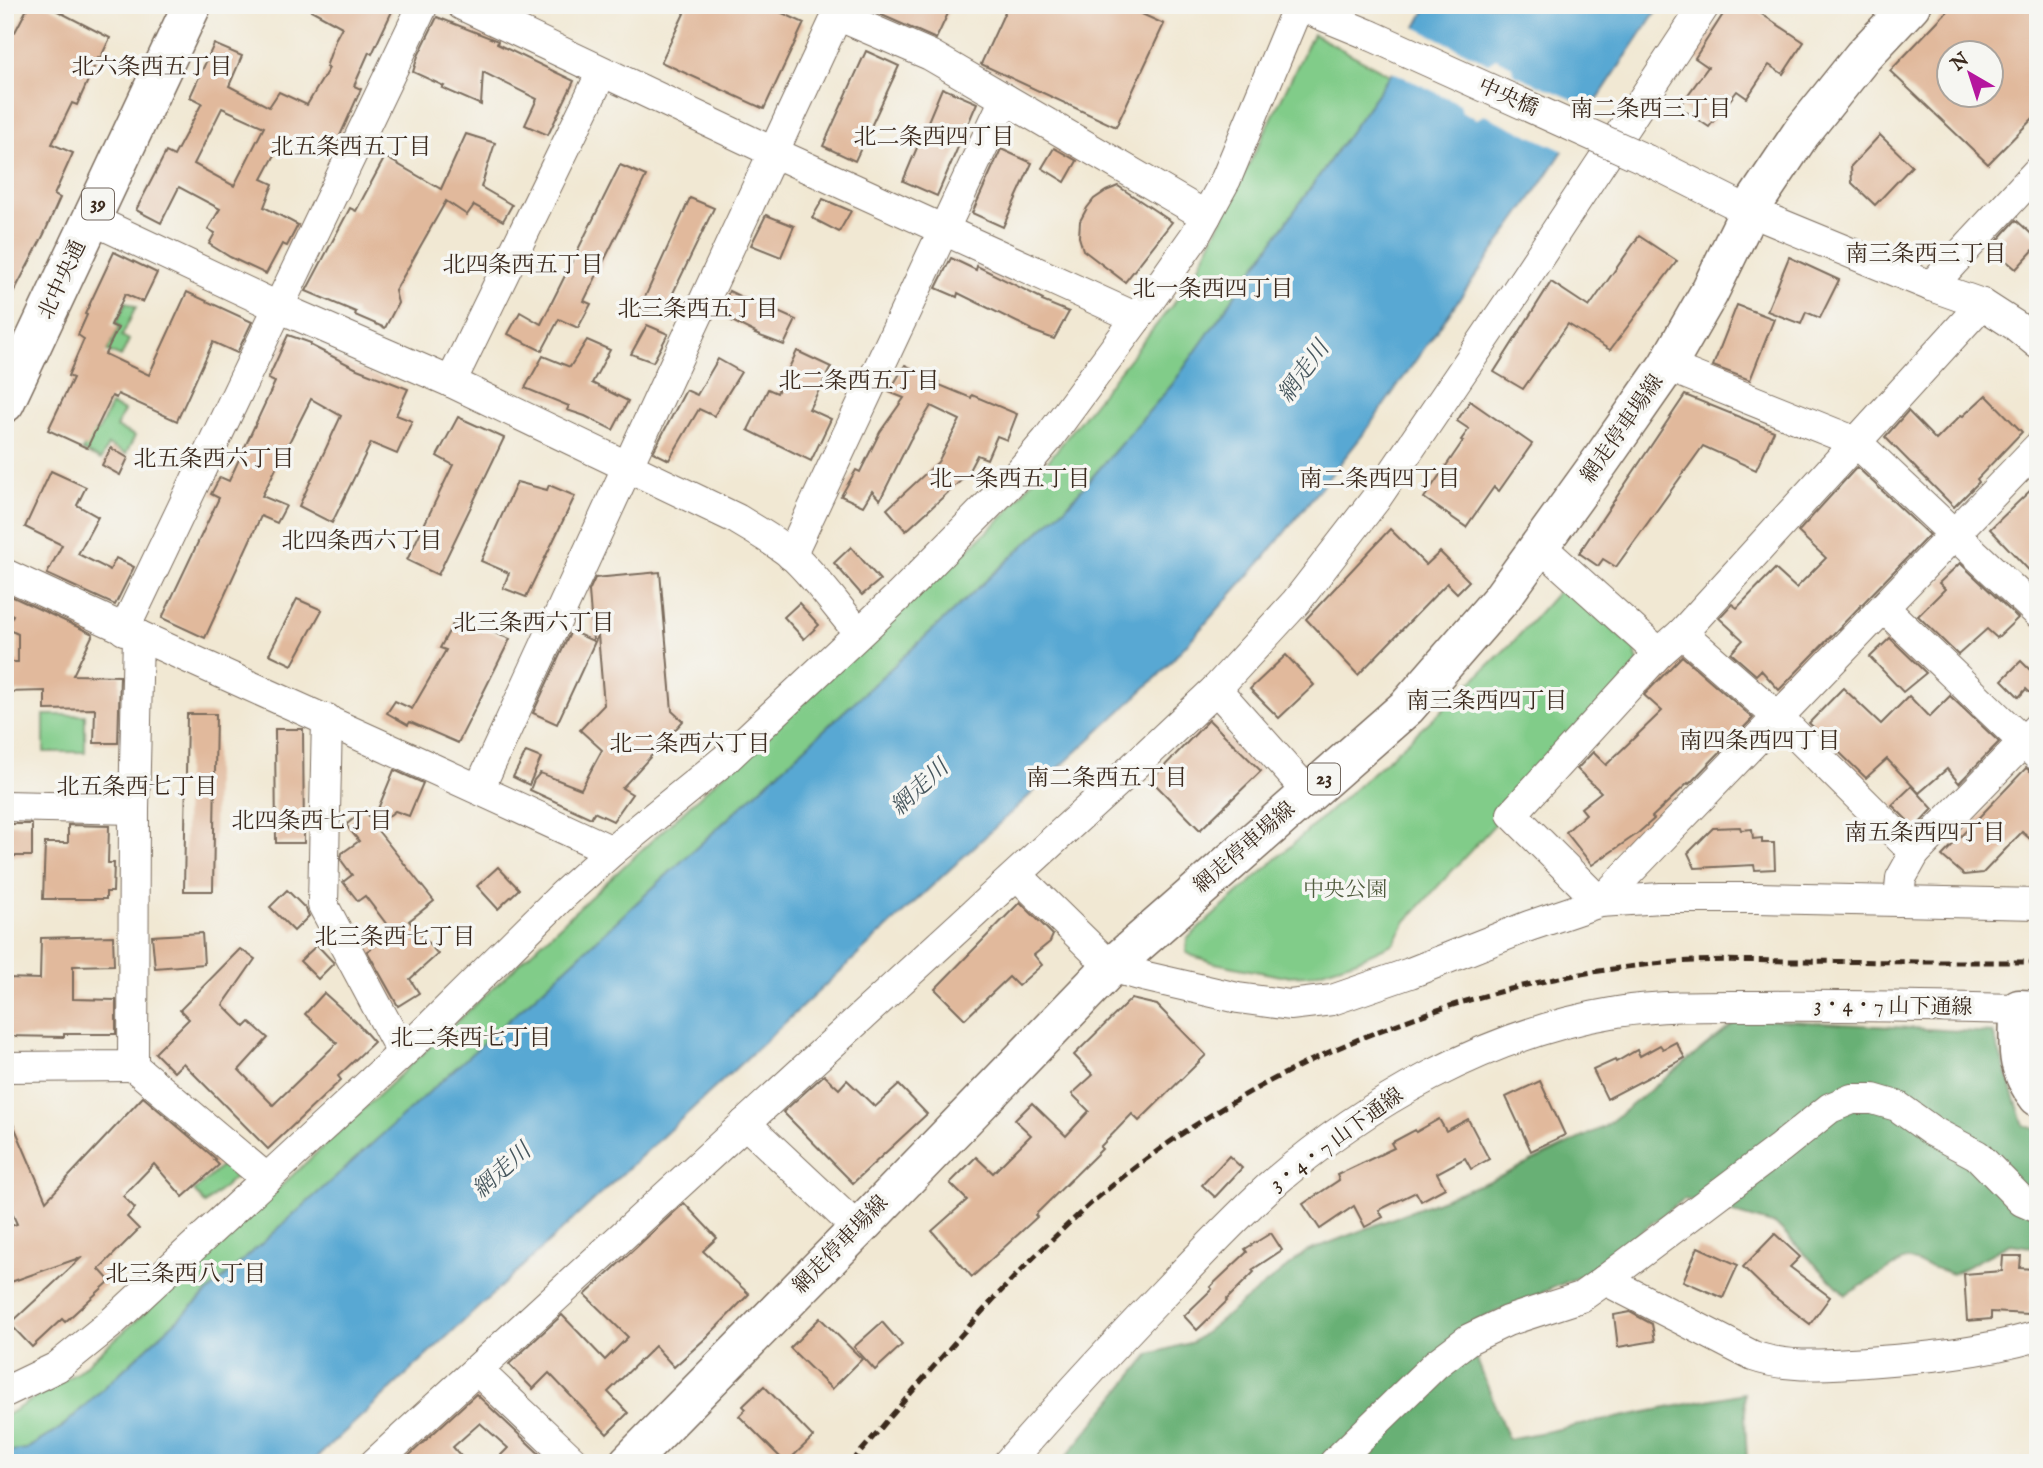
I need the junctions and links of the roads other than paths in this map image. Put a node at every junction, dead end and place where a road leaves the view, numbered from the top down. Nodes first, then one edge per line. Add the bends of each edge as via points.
1 (192, 5) edge
2 (423, 5) edge
3 (462, 5) edge
4 (1298, 5) edge
5 (1705, 5) edge
6 (1911, 5) edge
7 (839, 10) edge
8 (602, 72) junction
9 (1006, 99) junction
10 (773, 152) junction
11 (2038, 171) edge
12 (1749, 211) junction
13 (1206, 216) junction
14 (91, 219) junction
15 (944, 230) junction
16 (1931, 286) junction
17 (1982, 304) junction
18 (278, 307) junction
19 (1137, 318) junction
20 (2038, 344) edge
21 (1667, 366) junction
22 (451, 382) junction
23 (7, 394) edge
24 (1856, 442) junction
25 (2038, 447) edge
26 (626, 467) junction
27 (1955, 535) junction
28 (1539, 545) junction
29 (791, 555) junction
30 (5, 574) edge
31 (1884, 608) junction
32 (2038, 613) edge
33 (131, 633) junction
34 (859, 633) junction
35 (1682, 634) junction
36 (1659, 653) junction
37 (1216, 689) junction
38 (1779, 718) junction
39 (327, 719) junction
40 (2033, 742) edge
41 (479, 789) junction
42 (1308, 792) junction
43 (5, 806) edge
44 (134, 809) junction
45 (612, 851) junction
46 (1915, 853) junction
47 (1017, 875) junction
48 (1899, 900) junction
49 (1600, 902) junction
50 (2038, 904) edge
51 (1111, 967) junction
52 (2028, 1010) edge
53 (402, 1053) junction
54 (133, 1066) junction
55 (5, 1067) edge
56 (2038, 1097) edge
57 (745, 1124) junction
58 (267, 1179) junction
59 (2038, 1208) edge
60 (858, 1229) junction
61 (1605, 1280) junction
62 (2038, 1336) edge
63 (477, 1370) junction
64 (5, 1392) edge
65 (376, 1463) edge
66 (575, 1463) edge
67 (628, 1463) edge
68 (1008, 1463) edge
69 (1334, 1463) edge

1 - 14 main road, 北中央通 / 39
2 - 18 street
3 - 8 street
4 - 12 street, 中央橋, bridge via 1647,160
4 - 13 street via 1226,179
5 - 37 street via 1375,500 1296,602
6 - 12 main road, 網走停車場線 / 23 via 1802,132
7 - 9 street
7 - 10 street
8 - 10 street
8 - 22 street
9 - 13 street
9 - 15 street
10 - 15 street
10 - 26 street
11 - 16 street
12 - 16 street, 中央橋
12 - 21 main road, 網走停車場線 / 23
13 - 19 street
14 - 18 street
14 - 23 main road, 北中央通 / 39
15 - 19 street
15 - 29 street
16 - 17 street, 中央橋
17 - 20 street, 中央橋
17 - 24 street
18 - 22 street
18 - 33 street
19 - 34 street via 1012,481
21 - 24 street
21 - 28 main road, 網走停車場線 / 23
22 - 26 street
24 - 27 street
24 - 35 street
25 - 27 street
26 - 29 street via 737,519
26 - 41 street
27 - 31 street
27 - 32 street
28 - 36 street
28 - 42 main road, 網走停車場線 / 23 via 1501,599 1408,707
29 - 34 street
30 - 33 street
31 - 38 street
31 - 40 street
33 - 39 street
33 - 44 street
34 - 45 street via 728,757
35 - 36 street
35 - 38 street
36 - 49 street via 1511,814
37 - 42 street
37 - 47 street
38 - 46 street
38 - 49 street
39 - 41 street
39 - 53 street via 323,905
40 - 46 street
41 - 45 street
42 - 51 main road, 網走停車場線 / 23
43 - 44 street
44 - 54 street
45 - 53 street
46 - 48 street via 1901,878
47 - 51 street
47 - 57 street
48 - 49 street via 1661,898
48 - 50 street
49 - 51 street via 1332,1000 1290,1004 1238,998
51 - 60 main road, 網走停車場線 / 23
52 - 56 main road via 2018,1062
52 - 68 street, 3・4・7 山下通線 via 1838,1005 1619,1012 1546,1027 1477,1054 1400,1091 1269,1187 1130,1328
53 - 58 street
54 - 55 street
54 - 58 street
57 - 60 street
57 - 63 street
58 - 64 street via 99,1333 57,1367
59 - 61 street via 2022,1201 1977,1155 1898,1107 1873,1099 1852,1099 1830,1108
60 - 67 main road, 網走停車場線 / 23
61 - 62 street via 1753,1356 1782,1363 1928,1357
61 - 69 street via 1581,1297 1507,1321 1469,1339 1436,1364
63 - 65 street
63 - 66 street

